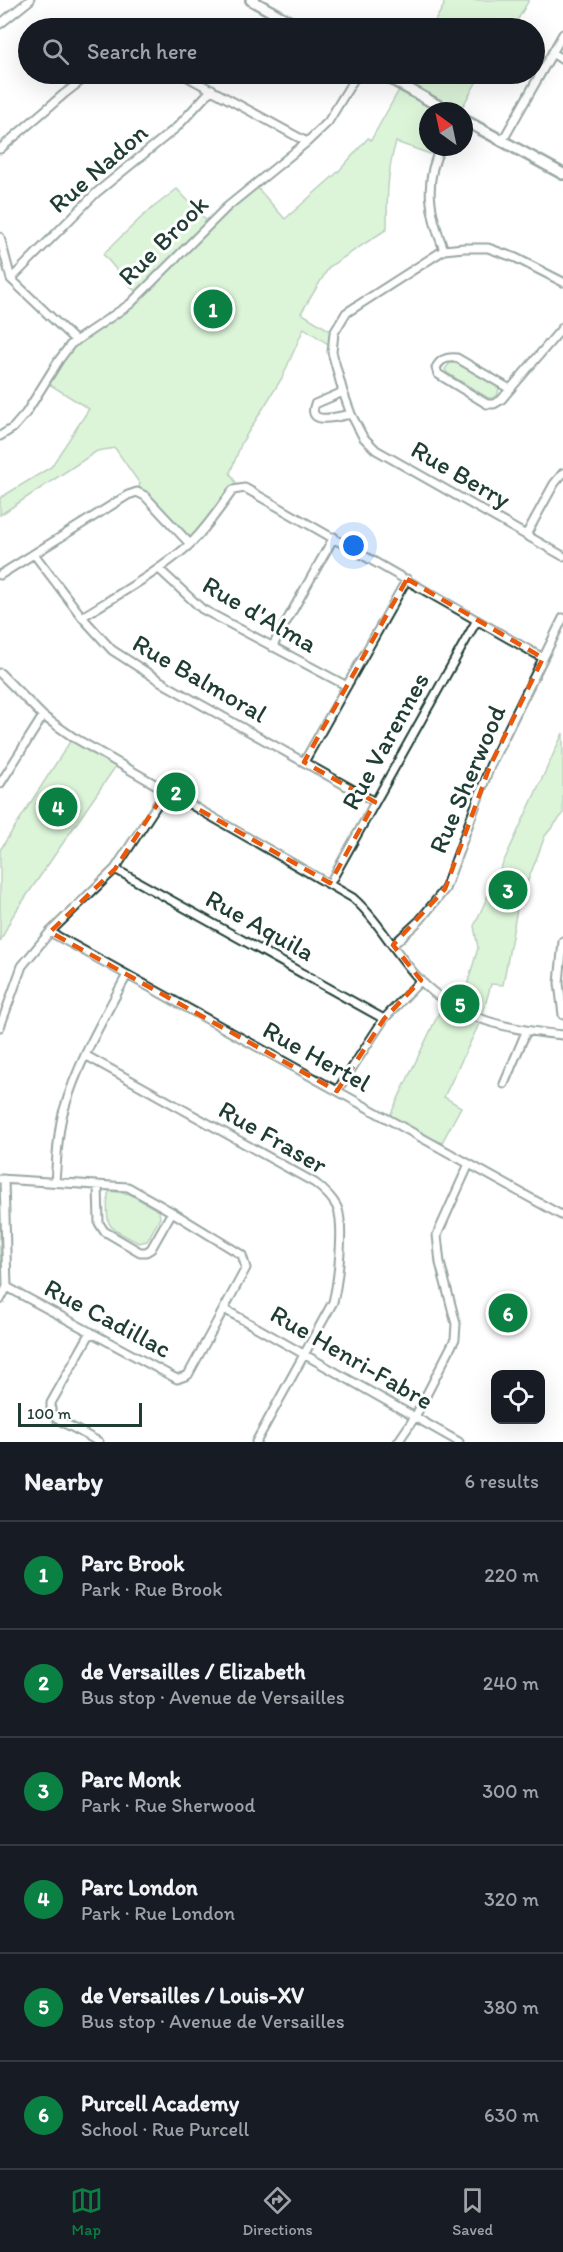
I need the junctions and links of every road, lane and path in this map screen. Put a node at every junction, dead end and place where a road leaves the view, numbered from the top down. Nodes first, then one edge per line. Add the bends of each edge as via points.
1 (30, 0) edge
2 (251, 0) edge
3 (284, 18) edge
4 (0, 24) edge
5 (563, 33) edge
6 (552, 53) junction
7 (563, 60) edge
8 (545, 65) edge
9 (76, 84) edge
10 (203, 84) edge
11 (351, 84) edge
12 (400, 84) edge
13 (535, 84) edge
14 (212, 88) junction
15 (432, 102) edge
16 (473, 125) edge
17 (503, 140) junction
18 (307, 142) junction
19 (0, 148) edge
20 (437, 156) edge
21 (563, 174) edge
22 (0, 237) edge
23 (444, 250) junction
24 (11, 279) junction
25 (563, 282) edge
26 (563, 327) edge
27 (76, 341) junction
28 (510, 389) junction
29 (343, 392) junction
30 (351, 414) junction
31 (0, 436) edge
32 (563, 473) edge
33 (526, 535) junction
34 (334, 537) junction
35 (190, 544) junction
36 (34, 554) junction
37 (563, 556) edge
38 (159, 569) junction
39 (0, 576) edge
40 (407, 579) junction
41 (82, 617) junction
42 (563, 618) edge
43 (477, 620) junction
44 (272, 647) junction
45 (543, 658) junction
46 (0, 674) edge
47 (347, 686) junction
48 (43, 716) junction
49 (304, 762) junction
50 (0, 784) edge
51 (166, 791) junction
52 (375, 802) junction
53 (115, 869) junction
54 (330, 883) junction
55 (50, 932) junction
56 (563, 941) edge
57 (393, 945) junction
58 (127, 975) junction
59 (421, 980) junction
60 (563, 1015) edge
61 (384, 1019) junction
62 (0, 1027) edge
63 (526, 1032) junction
64 (563, 1035) edge
65 (85, 1055) junction
66 (504, 1084) dead end
67 (337, 1091) junction
68 (469, 1164) junction
69 (2, 1179) edge
70 (55, 1182) junction
71 (98, 1185) junction
72 (172, 1212) junction
73 (563, 1216) edge
74 (7, 1287) junction
75 (0, 1300) edge
76 (224, 1309) junction
77 (91, 1332) junction
78 (304, 1355) junction
79 (415, 1417) junction
80 (99, 1442) edge
81 (256, 1442) edge
82 (398, 1442) edge
83 (459, 1442) edge

1 - 4 street
2 - 3 street
5 - 6 street
6 - 7 street
6 - 8 street
9 - 19 street
10 - 14 street
11 - 18 street, Rue Brook via 328,122
12 - 15 street
13 - 17 street
14 - 18 street
14 - 24 street, Rue Nadon via 177,127 96,193
16 - 17 street
17 - 21 street
18 - 27 street, Rue Brook via 226,207 130,304
20 - 23 street via 429,192 433,221
22 - 24 street
23 - 25 street via 488,248
23 - 29 street, Rue Berry via 346,313 334,333 332,352
24 - 27 street
26 - 28 street
27 - 31 street, Rue Brook via 59,360 26,413
28 - 28 street via 457,358 448,357 436,368 438,374 486,404 501,400
29 - 30 street, Rue Berry
29 - 30 street via 315,404 314,415 330,419
30 - 33 street, Rue Berry via 363,437 376,450
32 - 33 street
33 - 37 street, Rue Berry
34 - 35 street via 239,488 232,490
34 - 40 street
34 - 44 street
35 - 36 street via 137,492
35 - 38 street
36 - 39 street
36 - 41 street, Rue Balmoral
38 - 41 street
38 - 44 street, Rue d'Alma via 202,609
40 - 43 street
40 - 47 street
41 - 49 street, Rue Balmoral via 112,650
42 - 45 street, Rue Sherwood
43 - 45 street
43 - 52 street, Rue Varennes
44 - 47 street, Rue d'Alma
45 - 57 street, Rue Sherwood via 490,766 445,889 420,921
46 - 48 street
47 - 49 street
48 - 50 street
48 - 51 street
49 - 52 street, Rue Balmoral
51 - 53 street
51 - 54 street
52 - 54 street, Rue Varennes
53 - 55 street
53 - 61 street, Rue Aquila
54 - 57 street via 366,909
55 - 58 street, Rue Hertel
55 - 62 street via 22,966
56 - 60 street via 559,983
57 - 59 street
58 - 65 street
58 - 67 street, Rue Hertel
59 - 61 street
59 - 63 street via 472,1016
61 - 67 street
63 - 64 street
63 - 66 street
65 - 70 street via 63,1113
65 - 78 street, Rue Fraser via 327,1192 341,1221 337,1288
67 - 68 street, Rue Hertel
68 - 73 street, Rue Hertel
68 - 79 street via 437,1235 456,1324 455,1339
69 - 70 street, Rue Cadillac
69 - 74 street
70 - 71 street, Rue Cadillac
71 - 72 street, Rue Cadillac via 128,1187
71 - 72 street via 99,1223 104,1231 140,1252 151,1249
72 - 76 street, Rue Cadillac via 242,1255 246,1268
74 - 75 street
74 - 77 street, Rue Cadillac
76 - 77 street, Rue Cadillac via 183,1378 177,1379
76 - 78 street, Rue Henri-Fabre
77 - 80 street via 51,1403 51,1413
78 - 79 street, Rue Henri-Fabre
78 - 81 street, Rue Fraser
79 - 82 street
79 - 83 street, Rue Henri-Fabre

